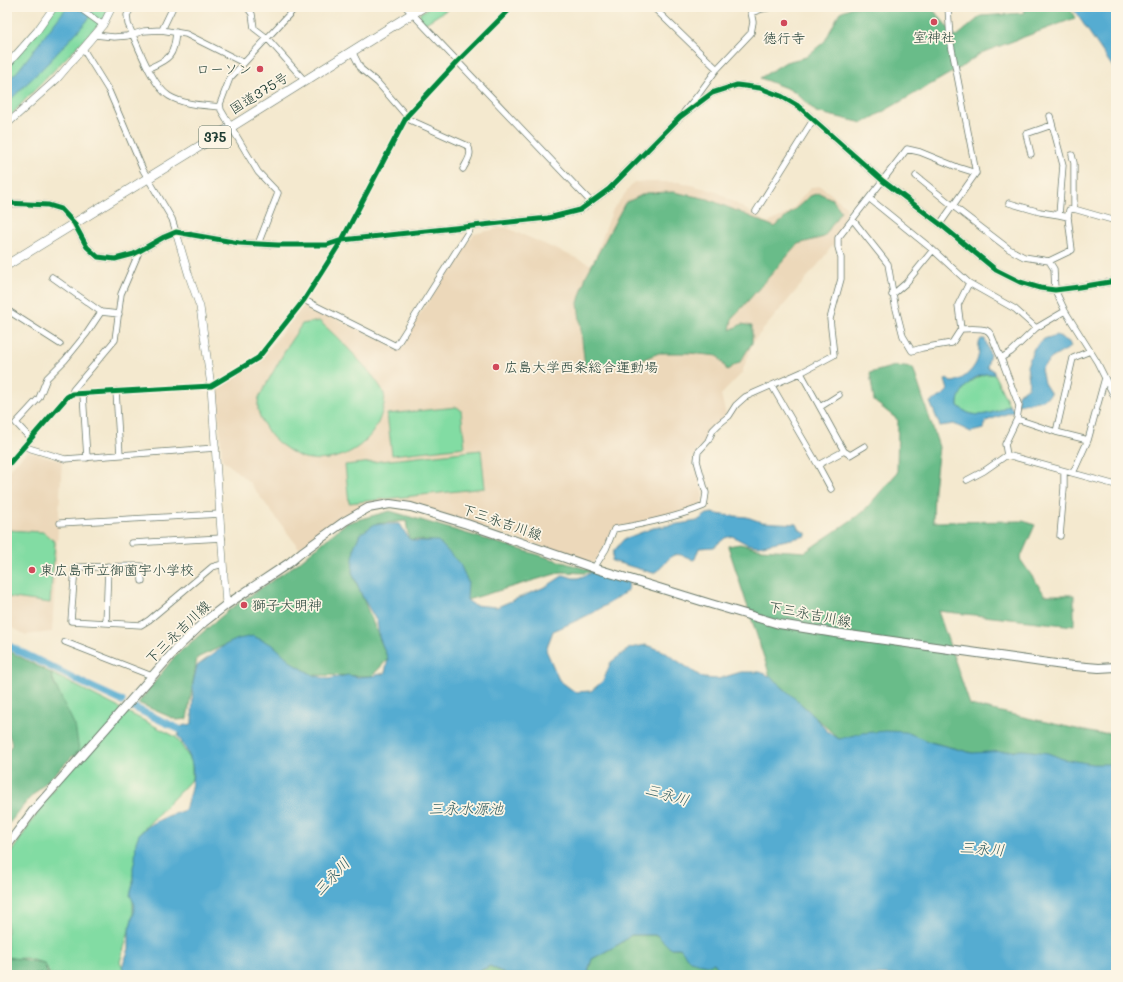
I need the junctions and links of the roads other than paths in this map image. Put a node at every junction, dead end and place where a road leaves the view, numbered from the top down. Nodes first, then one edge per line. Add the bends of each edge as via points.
1 (54, 7) edge
2 (78, 7) edge
3 (112, 7) edge
4 (132, 7) edge
5 (173, 7) edge
6 (247, 7) edge
7 (296, 7) edge
8 (423, 7) edge
9 (512, 7) edge
10 (653, 7) edge
11 (772, 7) edge
12 (948, 7) edge
13 (409, 10) edge
14 (751, 10) edge
15 (101, 24) junction
16 (162, 30) junction
17 (176, 32) junction
18 (133, 34) junction
19 (95, 35) junction
20 (267, 38) junction
21 (83, 49) junction
22 (352, 52) junction
23 (457, 62) junction
24 (244, 63) junction
25 (7, 65) edge
26 (149, 68) junction
27 (716, 69) junction
28 (305, 81) junction
29 (220, 107) junction
30 (407, 116) junction
31 (1050, 116) dead end
32 (680, 117) junction
33 (814, 120) junction
34 (7, 124) edge
35 (1052, 125) junction
36 (231, 127) junction
37 (1031, 154) dead end
38 (1072, 155) dead end
39 (463, 169) dead end
40 (976, 173) junction
41 (916, 176) dead end
42 (147, 178) junction
43 (883, 181) junction
44 (870, 199) junction
45 (591, 202) junction
46 (7, 203) edge
47 (1009, 203) dead end
48 (952, 206) junction
49 (1074, 208) junction
50 (756, 211) dead end
51 (1059, 215) junction
52 (1068, 217) junction
53 (853, 220) junction
54 (1116, 221) edge
55 (74, 223) junction
56 (940, 224) junction
57 (472, 226) junction
58 (176, 232) junction
59 (342, 240) junction
60 (258, 244) junction
61 (933, 250) junction
62 (139, 252) junction
63 (1049, 261) junction
64 (7, 265) edge
65 (52, 277) dead end
66 (1116, 281) edge
67 (969, 283) junction
68 (1055, 290) junction
69 (892, 295) junction
70 (304, 300) junction
71 (7, 310) edge
72 (1065, 311) junction
73 (101, 312) junction
74 (119, 314) junction
75 (1036, 328) junction
76 (961, 329) junction
77 (60, 344) dead end
78 (1090, 351) junction
79 (1002, 358) junction
80 (800, 373) junction
81 (1105, 378) junction
82 (211, 386) junction
83 (772, 386) junction
84 (116, 391) junction
85 (72, 394) junction
86 (82, 394) junction
87 (839, 395) dead end
88 (1116, 400) edge
89 (820, 408) junction
90 (1017, 419) junction
91 (1056, 432) junction
92 (31, 439) junction
93 (1088, 440) junction
94 (865, 446) dead end
95 (25, 447) junction
96 (216, 448) junction
97 (844, 451) junction
98 (120, 455) junction
99 (1007, 455) junction
100 (87, 458) junction
101 (818, 465) junction
102 (7, 466) edge
103 (1064, 471) junction
104 (1073, 473) junction
105 (967, 480) dead end
106 (1116, 485) edge
107 (831, 489) dead end
108 (220, 514) junction
109 (60, 523) dead end
110 (1060, 536) dead end
111 (222, 538) junction
112 (132, 543) dead end
113 (223, 564) junction
114 (108, 566) junction
115 (594, 568) junction
116 (142, 581) dead end
117 (226, 605) junction
118 (106, 623) junction
119 (65, 642) dead end
120 (1116, 667) edge
121 (152, 676) junction
122 (7, 849) edge

1 - 25 street
2 - 15 street
3 - 15 street
4 - 18 street via 127,15
5 - 16 street
6 - 20 street via 252,14 254,28
7 - 20 street
8 - 13 highway, 国道375号 / 375
9 - 23 street
10 - 27 street
11 - 14 street
12 - 40 street via 950,39
13 - 22 highway, 国道375号 / 375
13 - 23 street
14 - 27 street via 751,33
15 - 19 street
16 - 17 street
16 - 18 street
17 - 24 street via 186,34
17 - 26 street via 171,54 163,62
18 - 19 street via 114,37
18 - 26 street
19 - 21 street
20 - 24 street
20 - 28 street
21 - 34 street via 57,79
21 - 42 street via 109,91
22 - 28 highway, 国道375号 / 375
22 - 30 street via 361,68
23 - 30 street
23 - 45 street
24 - 29 street via 230,78
26 - 29 street via 157,84 169,96 188,104
27 - 32 street
28 - 36 highway, 国道375号 / 375
29 - 36 street
30 - 39 street via 410,120 468,146 471,150 470,155
30 - 59 street
31 - 35 street
32 - 33 street via 712,93 737,85 760,88 781,96
32 - 45 street via 609,189
33 - 43 street
33 - 50 street
35 - 37 street via 1026,134
35 - 51 street via 1063,165
36 - 42 highway, 国道375号 / 375
36 - 60 street via 258,172 278,193
38 - 49 street
40 - 43 street via 907,149
40 - 48 street
41 - 48 street
42 - 55 highway, 国道375号 / 375
42 - 58 street via 172,219
43 - 44 street
43 - 56 street
44 - 53 street
44 - 61 street
45 - 57 street via 580,210 548,218
46 - 55 street via 48,205 61,209
47 - 51 street
48 - 56 street
48 - 63 street via 1009,249 1024,257
49 - 52 street via 1069,210
49 - 54 street
51 - 52 street
52 - 63 street via 1072,250
53 - 69 street via 888,264
53 - 80 street via 838,238 841,279 830,319 834,355
55 - 62 street via 87,247 98,257 115,259
55 - 64 highway, 国道375号 / 375
56 - 68 street via 996,270 1020,282
57 - 59 street
57 - 70 street via 396,346
58 - 60 street
58 - 62 street
58 - 82 street via 200,307
59 - 60 street via 327,245
59 - 70 street
61 - 67 street
61 - 69 street via 906,283
62 - 74 street via 121,294
63 - 68 street via 1054,269
65 - 73 street
66 - 68 street
67 - 75 street via 1015,309
67 - 76 street via 958,305
68 - 72 street
69 - 76 street via 903,336 912,350 952,344
70 - 82 street via 258,358
71 - 77 street
72 - 75 street
72 - 78 street
73 - 74 street
73 - 92 street via 65,360 47,378 39,398 16,423
74 - 85 street via 116,340
75 - 79 street
76 - 79 street via 986,330 992,335
78 - 81 street
78 - 91 street via 1073,358
79 - 90 street via 1018,406
80 - 83 street
80 - 89 street
81 - 88 street
81 - 93 street
82 - 84 street
82 - 96 street
83 - 101 street
83 - 115 street via 745,397 736,405 729,416 713,430 708,441 698,452 697,461 706,493 704,506 644,524 614,529 606,549
84 - 86 street
84 - 98 street
85 - 86 street
85 - 92 street
86 - 100 street
87 - 89 street
89 - 97 street
90 - 91 street
90 - 99 street via 1005,444
91 - 93 street
92 - 95 street
93 - 104 street
94 - 97 street via 850,455
95 - 100 street via 65,459
95 - 102 street
96 - 98 street
96 - 108 street
97 - 101 street
98 - 100 street
99 - 103 street
99 - 105 street
101 - 107 street
103 - 104 street
103 - 110 street
104 - 106 street
108 - 109 street
108 - 111 street
111 - 112 street
111 - 113 street
113 - 117 street
113 - 118 street via 212,567 141,625
114 - 116 street via 140,566
114 - 118 street
114 - 118 street via 75,567 71,621
115 - 117 main road, 下三永吉川線 via 468,524 411,507 390,504 368,508 345,521 289,563
115 - 120 main road, 下三永吉川線 via 779,624 1063,665
117 - 121 main road, 下三永吉川線 via 204,622
119 - 121 street
121 - 122 main road, 下三永吉川線 via 33,811

